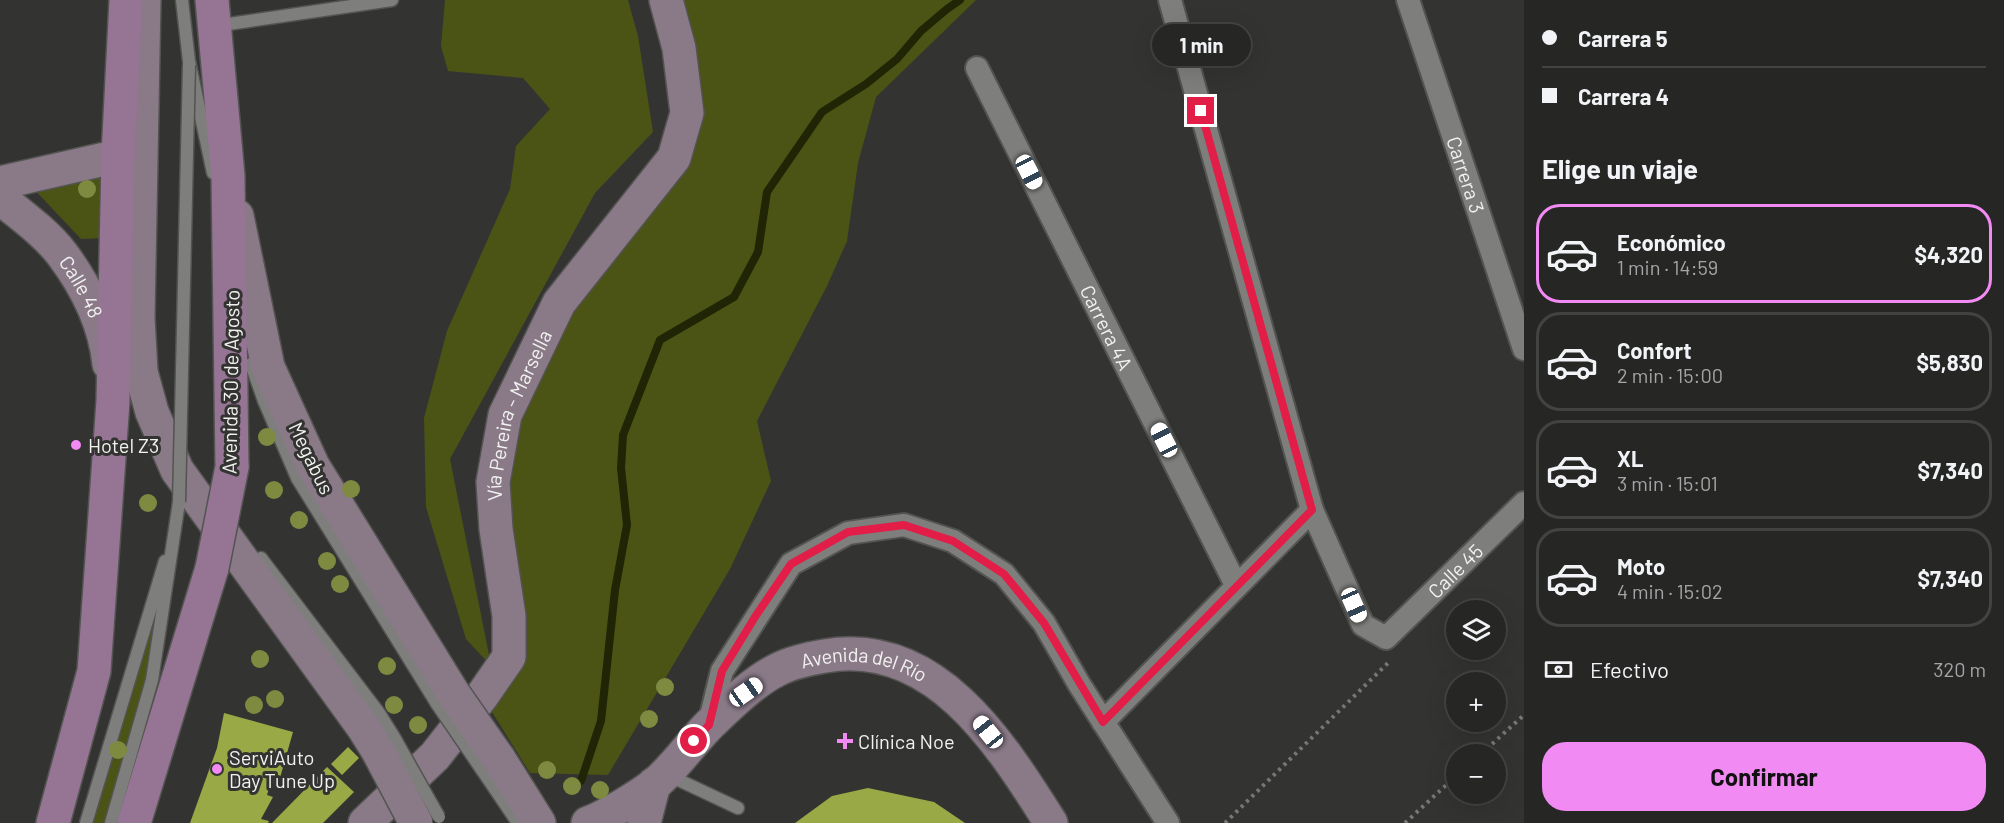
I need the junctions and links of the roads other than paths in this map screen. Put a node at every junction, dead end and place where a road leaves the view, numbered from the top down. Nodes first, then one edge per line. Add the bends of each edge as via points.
1 (126, 0) edge
2 (144, 0) edge
3 (182, 0) edge
4 (190, 0) edge
5 (392, 0) edge
6 (666, 0) edge
7 (1170, 0) edge
8 (1408, 0) edge
9 (214, 13) edge
10 (189, 63) junction
11 (977, 68) dead end
12 (118, 156) junction
13 (228, 176) junction
14 (0, 183) edge
15 (0, 198) edge
16 (231, 259) junction
17 (242, 316) dead end
18 (1524, 349) edge
19 (248, 350) dead end
20 (113, 401) junction
21 (167, 414) dead end
22 (195, 472) dead end
23 (216, 500) dead end
24 (1524, 503) edge
25 (179, 506) junction
26 (1312, 510) junction
27 (231, 519) dead end
28 (252, 546) dead end
29 (1236, 585) junction
30 (445, 698) junction
31 (1103, 722) junction
32 (709, 725) junction
33 (386, 744) junction
34 (490, 765) junction
35 (660, 779) junction
36 (738, 808) dead end
37 (432, 821) edge
38 (53, 823) edge
39 (86, 823) edge
40 (111, 823) edge
41 (134, 823) edge
42 (365, 823) edge
43 (518, 823) edge
44 (539, 823) edge
45 (588, 823) edge
46 (644, 823) edge
47 (1051, 823) edge
48 (1168, 823) edge

1 - 12 main road
2 - 33 main road via 138,318 141,372 152,412 177,470 363,727
3 - 10 lane
4 - 10 lane
5 - 9 lane
6 - 42 main road, Vía Pereira - Marsella via 679,48 687,113 674,158 559,303 506,415 493,482 509,616 509,657 435,756
7 - 26 street
8 - 18 street, Carrera 3
9 - 13 main road, Avenida 30 de Agosto
10 - 16 lane
10 - 25 lane, bridge
11 - 29 street, Carrera 4A
12 - 14 main road
12 - 20 main road
13 - 16 main road, Avenida 30 de Agosto
13 - 30 main road via 268,367 312,466
15 - 20 main road, Calle 48 via 61,253 90,298 108,348
16 - 17 lane
16 - 41 main road, Avenida 30 de Agosto, bridge via 232,467 212,568
19 - 30 lane, Megabus via 253,372 297,478
20 - 38 main road via 94,671
21 - 22 lane
23 - 27 lane
24 - 26 street, Calle 45 via 1386,638 1363,625
25 - 39 lane
25 - 40 lane via 152,680
26 - 29 street
28 - 33 lane via 379,713
29 - 31 street
30 - 34 main road, bridge
31 - 32 street via 1044,623 1004,574 953,541 904,525 848,532 791,564 722,671
31 - 48 street
32 - 35 main road, Avenida del Río
32 - 47 main road, Avenida del Río via 776,670 804,659 839,653 872,655 900,663 927,676 978,719
33 - 37 main road, bridge
34 - 43 lane
34 - 44 main road
35 - 36 lane
35 - 45 main road, Avenida del Río
35 - 46 main road, Avenida del Río

